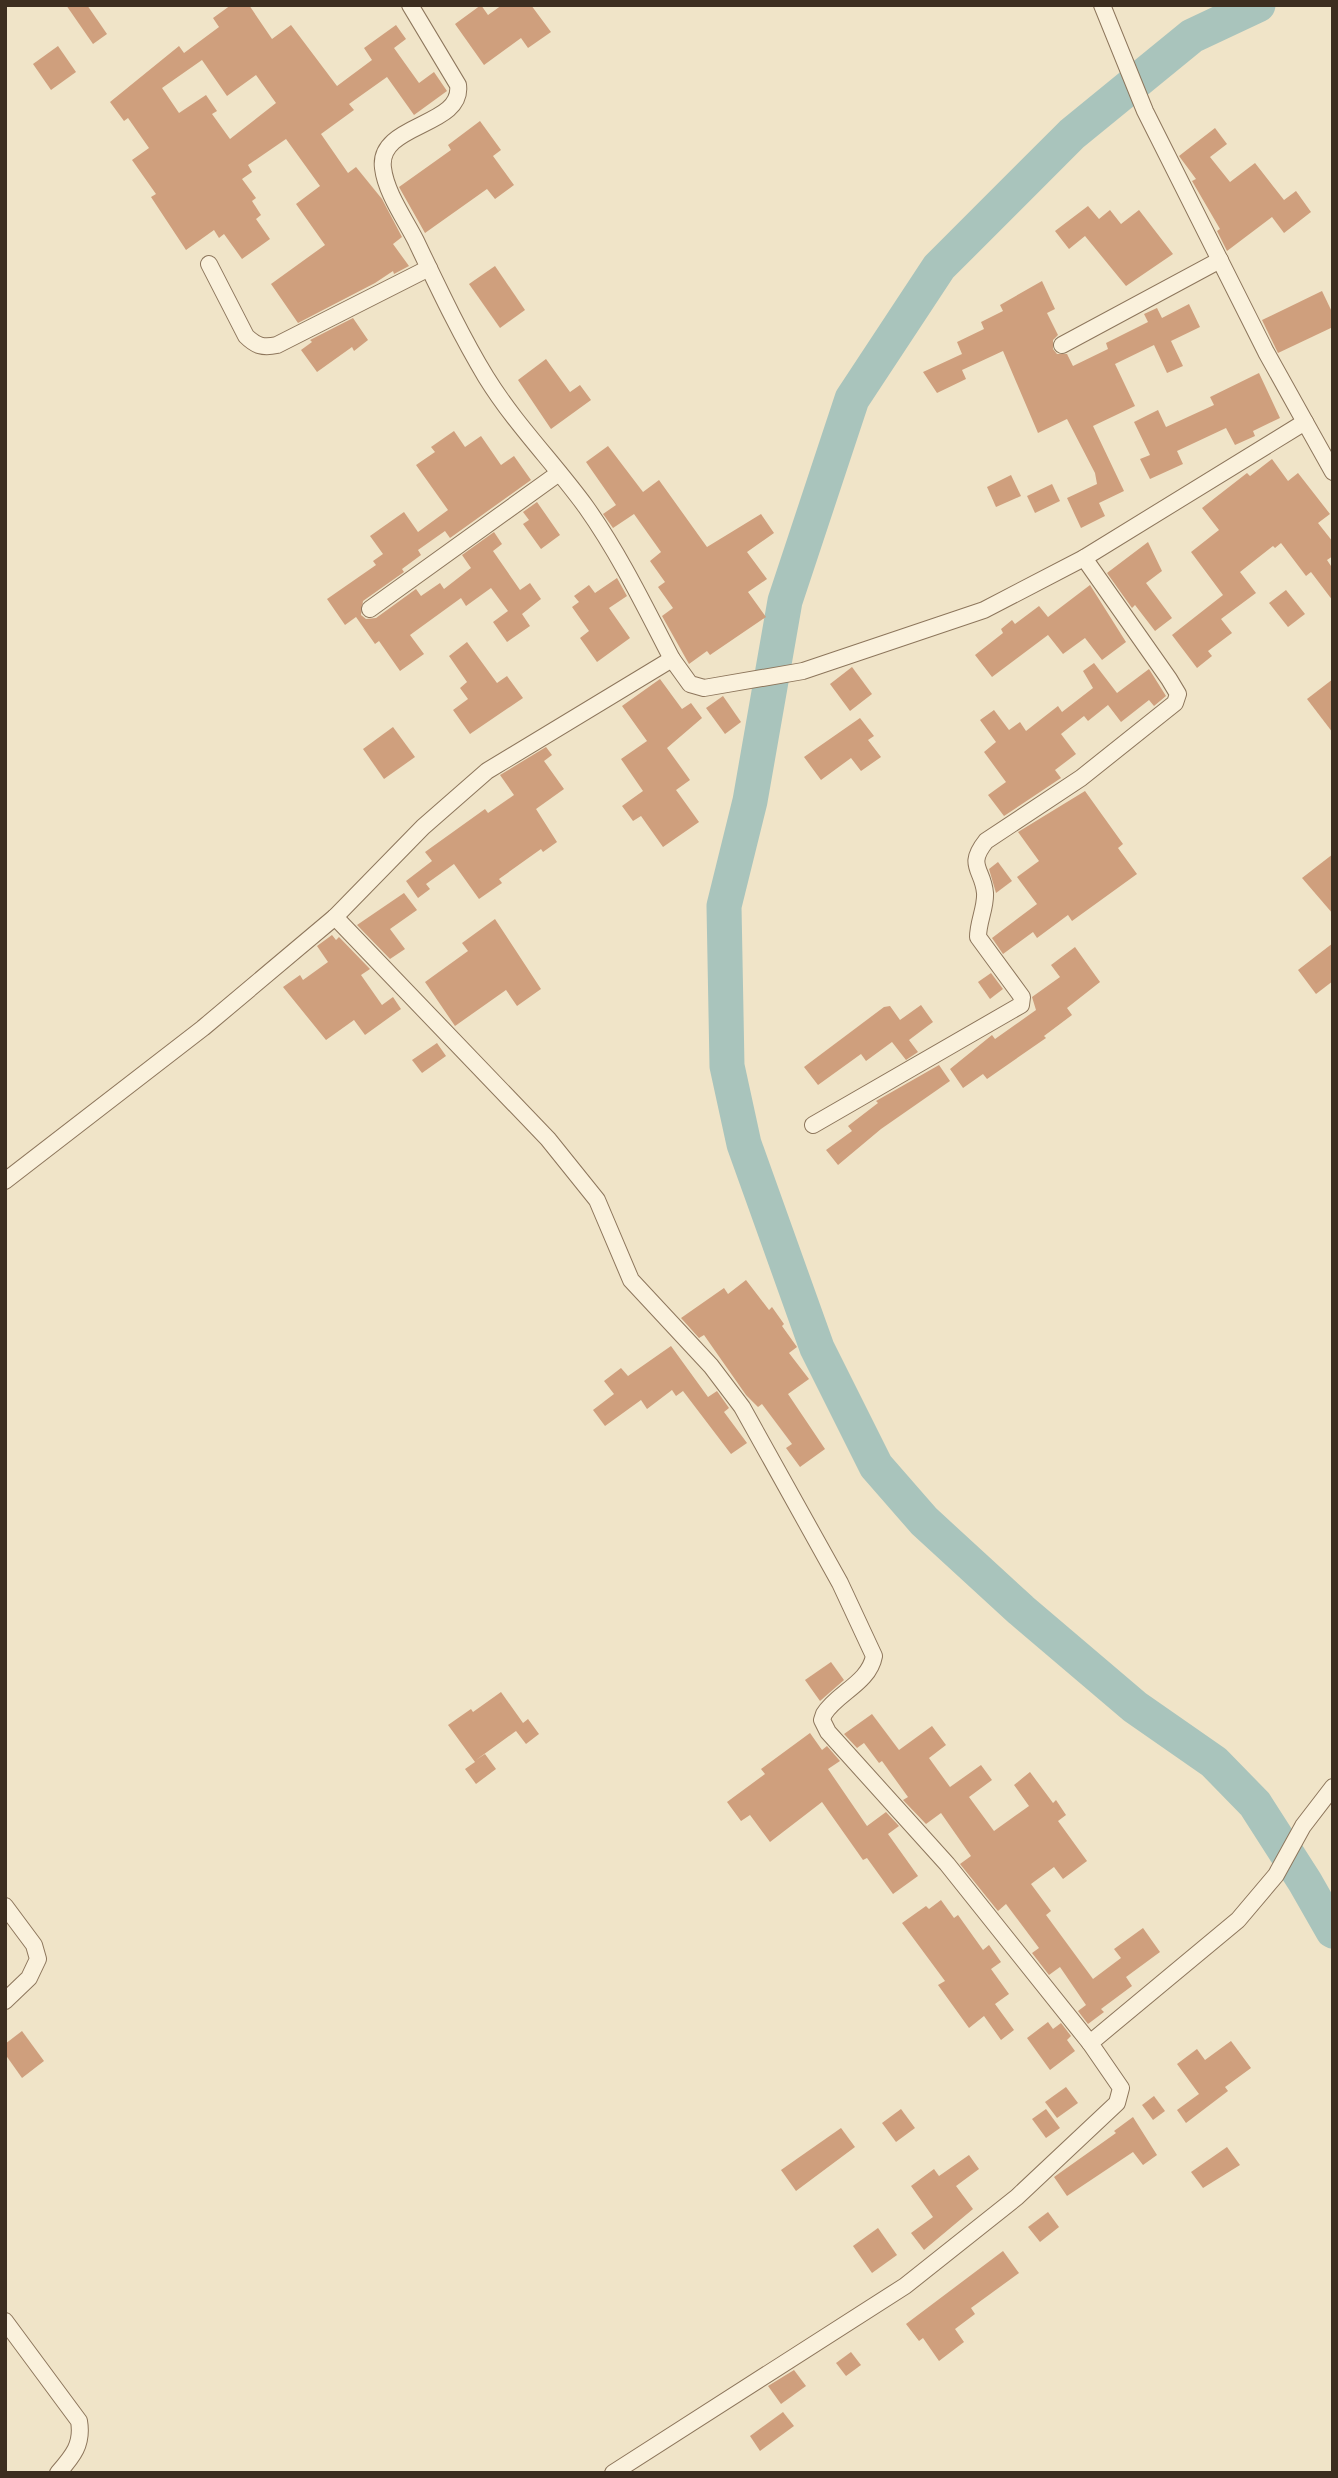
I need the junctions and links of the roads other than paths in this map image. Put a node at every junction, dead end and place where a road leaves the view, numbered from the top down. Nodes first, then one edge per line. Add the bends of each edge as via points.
1 (410, 5) edge
2 (1102, 5) edge
3 (1220, 260) junction
4 (209, 264) dead end
5 (429, 268) junction
6 (1062, 345) dead end
7 (1305, 422) junction
8 (1333, 472) edge
9 (559, 474) junction
10 (1084, 558) junction
11 (370, 609) dead end
12 (672, 659) junction
13 (335, 917) junction
14 (813, 1125) dead end
15 (5, 1181) edge
16 (1333, 1787) edge
17 (5, 1906) edge
18 (5, 2001) edge
19 (1090, 2043) junction
20 (5, 2321) edge
21 (58, 2473) edge
22 (614, 2473) edge

1 - 5 street via 459,92 452,107 395,141 384,159 391,190
2 - 3 street via 1145,111
3 - 6 street
3 - 7 street
4 - 5 street via 246,337 267,348
5 - 9 street via 486,376
7 - 8 street
7 - 10 street
9 - 11 street
9 - 12 street via 611,544
10 - 12 street via 984,610 803,671 697,688
10 - 14 street via 1173,687 1178,695 1175,703 1081,778 976,852 985,893 978,937 1022,998 1021,1005
12 - 13 street via 488,771 423,827
13 - 15 street via 203,1028
13 - 19 street via 548,1139 597,1200 631,1280 742,1406 840,1583 874,1656 871,1667 853,1688 824,1714 828,1732 947,1864
16 - 19 street via 1303,1826 1276,1875 1238,1920
17 - 18 street via 34,1945 38,1959 29,1978
19 - 22 street via 1121,2088 1121,2096 1017,2197 905,2286
20 - 21 street via 79,2420 82,2435 77,2451

